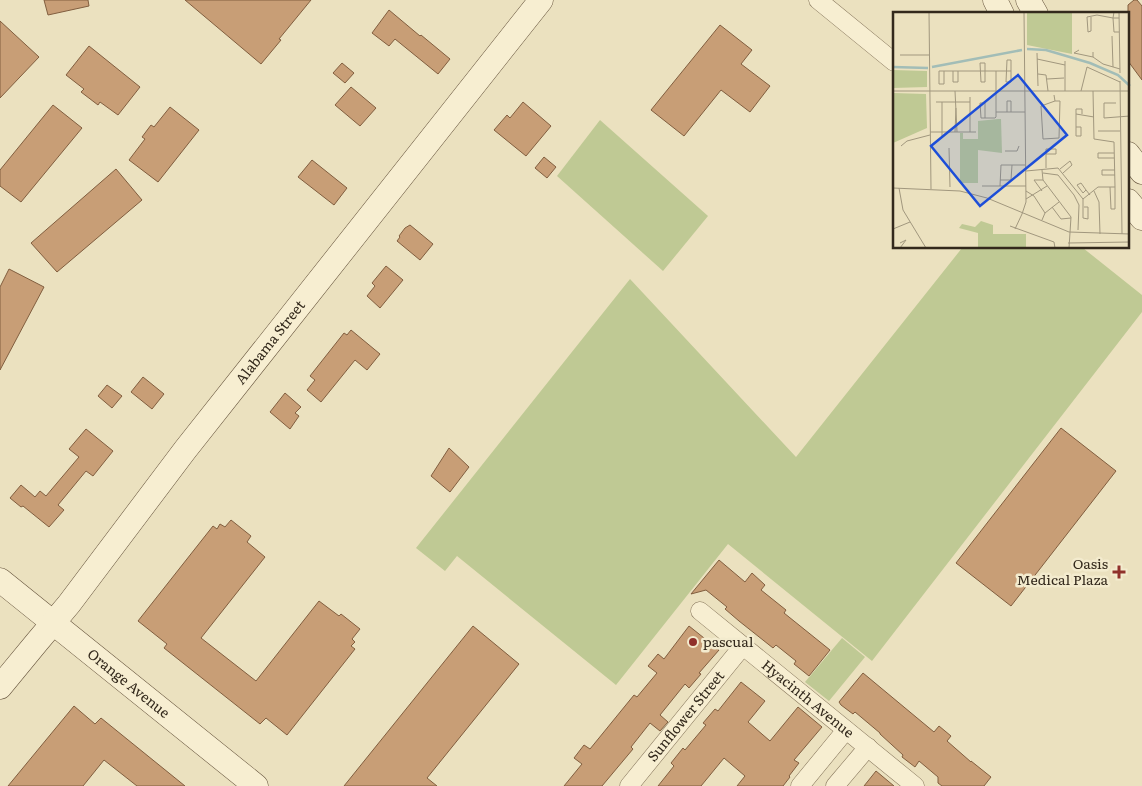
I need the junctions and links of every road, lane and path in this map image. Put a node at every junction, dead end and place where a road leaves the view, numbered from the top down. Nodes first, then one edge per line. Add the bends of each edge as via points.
1 (540, 0) edge
2 (818, 0) edge
3 (995, 0) edge
4 (1028, 0) edge
5 (1001, 12) edge
6 (1035, 12) edge
7 (893, 61) edge
8 (1130, 157) edge
9 (1142, 172) edge
10 (1130, 203) edge
11 (1142, 218) edge
12 (0, 580) edge
13 (700, 611) dead end
14 (52, 623) junction
15 (742, 646) junction
16 (0, 687) edge
17 (846, 730) junction
18 (868, 747) junction
19 (256, 786) edge
20 (629, 786) edge
21 (800, 786) edge
22 (835, 786) edge
23 (915, 786) edge

1 - 14 main road, Alabama Street
2 - 7 street
3 - 5 main road
4 - 6 main road
8 - 9 main road
10 - 11 main road
12 - 14 main road, Orange Avenue
13 - 15 street, Hyacinth Avenue
14 - 16 main road, Alabama Street
14 - 19 main road, Orange Avenue
15 - 17 street, Hyacinth Avenue
15 - 20 street, Sunflower Street
17 - 18 street, Hyacinth Avenue
17 - 21 street
18 - 22 street
18 - 23 street, Hyacinth Avenue

